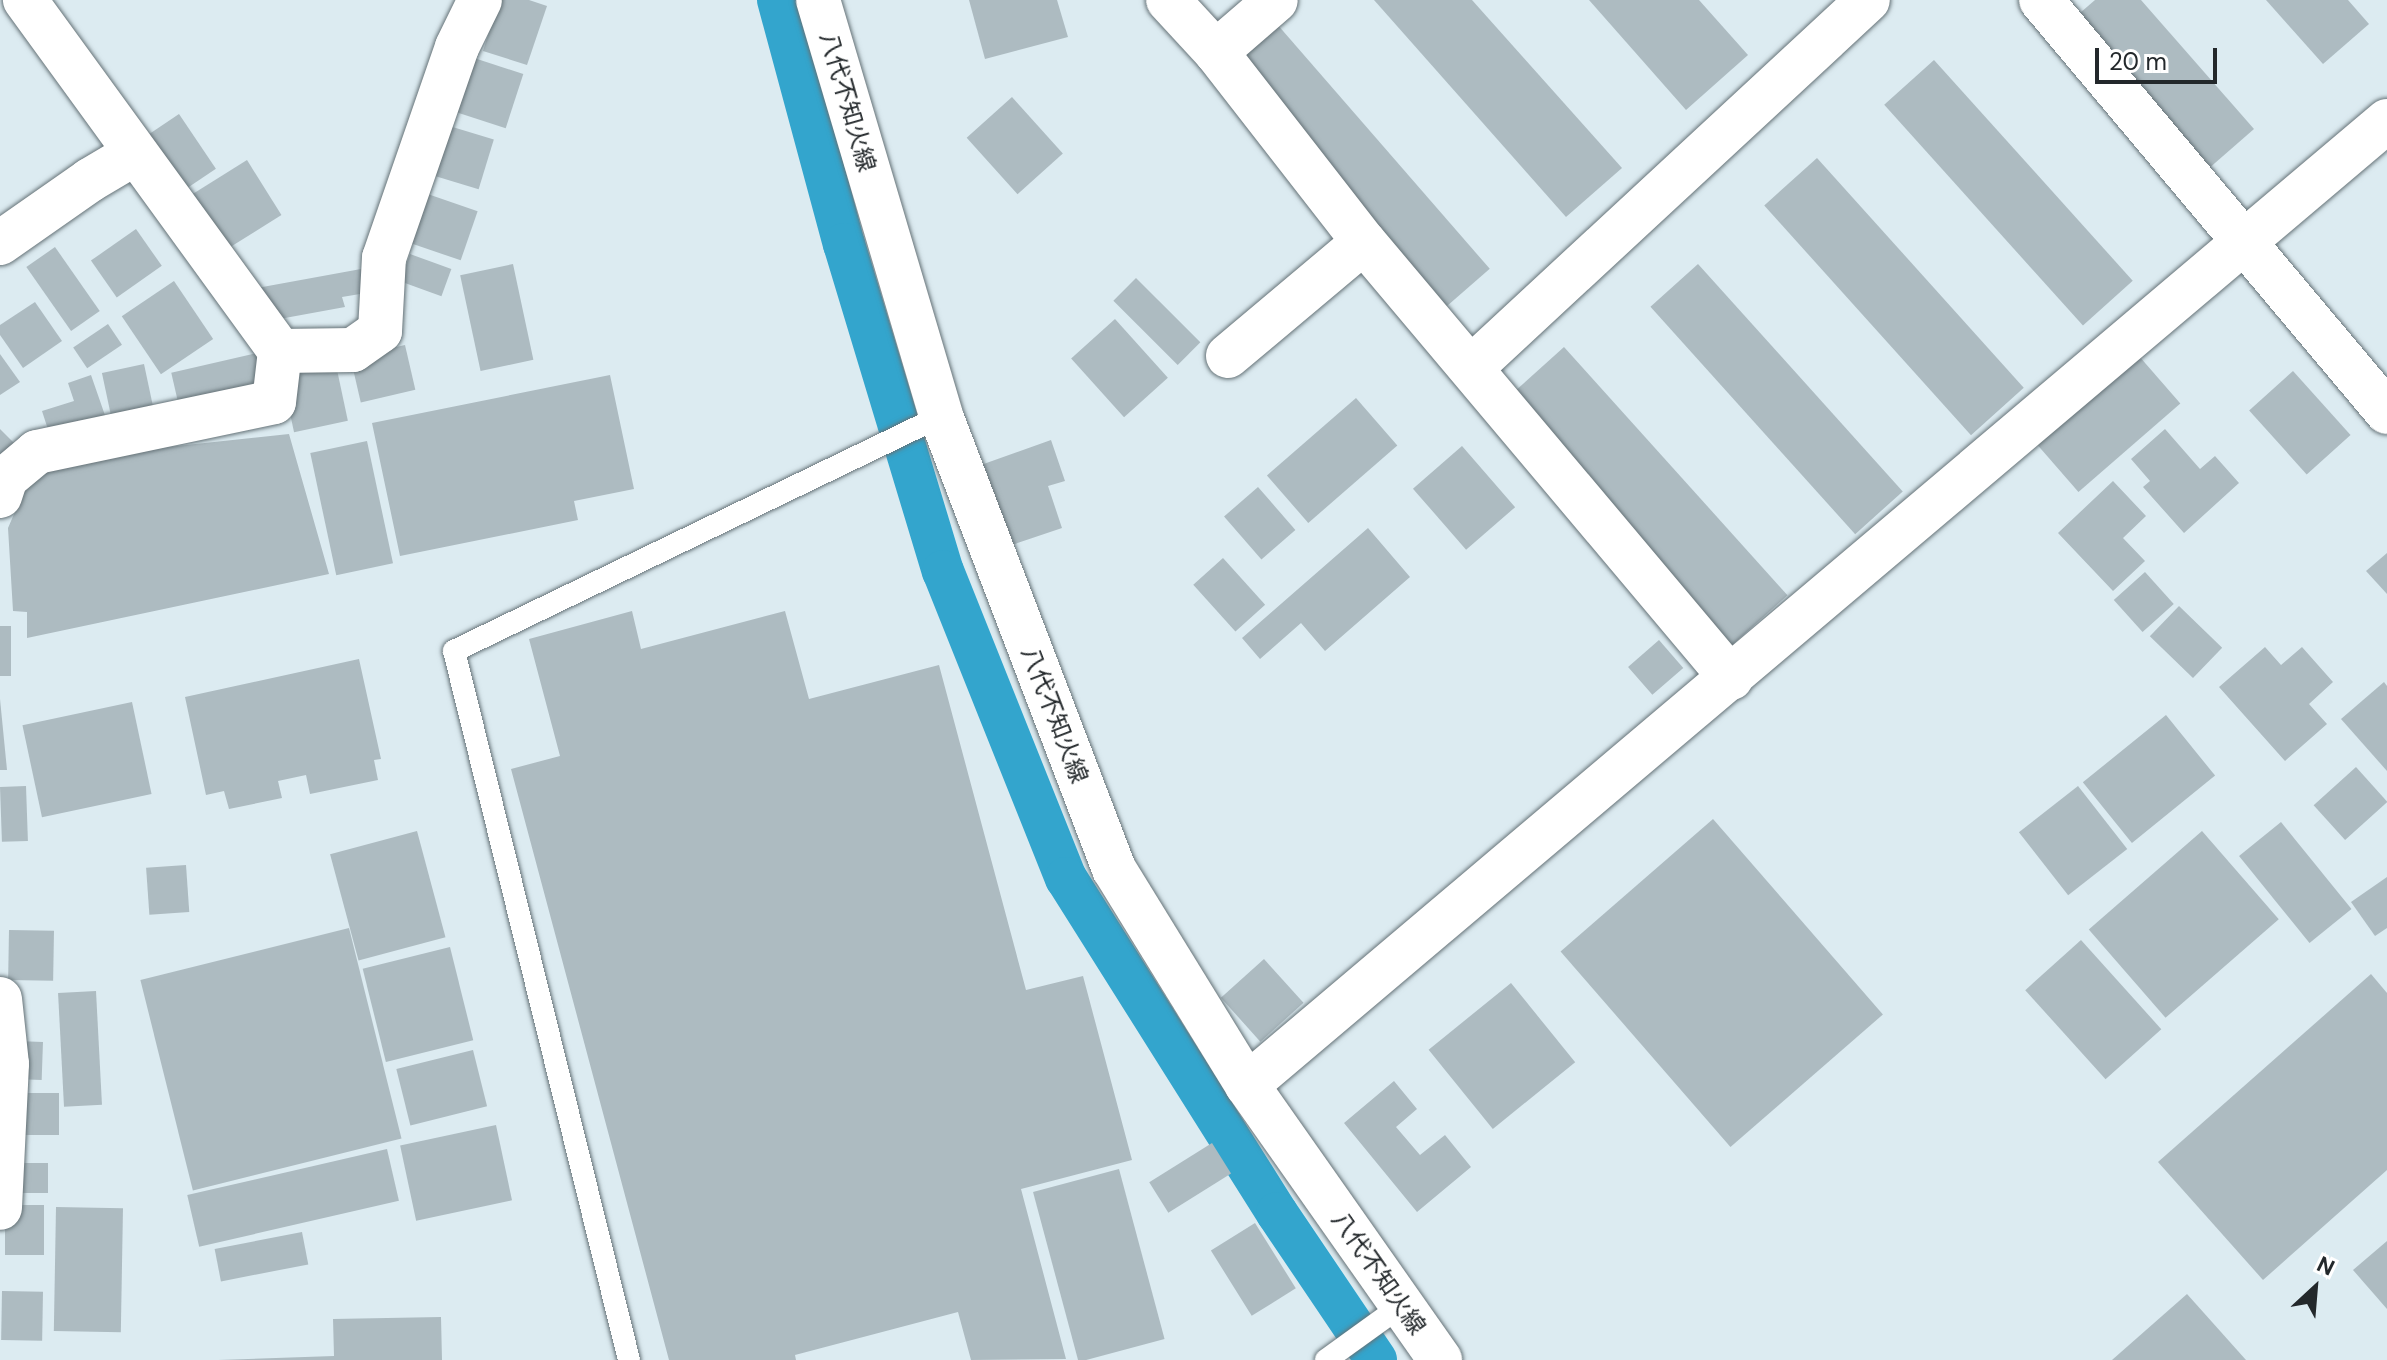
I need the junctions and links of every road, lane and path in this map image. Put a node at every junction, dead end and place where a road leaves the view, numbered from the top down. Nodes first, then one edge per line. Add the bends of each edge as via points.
1 (25, 0) edge
2 (480, 0) edge
3 (818, 0) edge
4 (1168, 0) edge
5 (1276, 0) edge
6 (1868, 0) edge
7 (2041, 0) edge
8 (1216, 52) junction
9 (2387, 121) edge
10 (134, 154) junction
11 (1364, 242) junction
12 (0, 243) edge
13 (2244, 243) junction
14 (280, 351) junction
15 (1228, 356) dead end
16 (1471, 368) junction
17 (2387, 412) edge
18 (930, 423) junction
19 (0, 496) edge
20 (1731, 678) junction
21 (0, 999) edge
22 (1247, 1085) junction
23 (0, 1208) edge
24 (1389, 1315) junction
25 (629, 1360) edge
26 (1326, 1360) edge
27 (1440, 1360) edge

1 - 10 street
2 - 14 street via 457,47 384,258 380,331 353,350
3 - 18 street, 八代不知火線
4 - 8 street
5 - 8 street
6 - 16 street
7 - 13 street
8 - 11 street
9 - 13 street
10 - 12 street
10 - 14 street
11 - 15 street
11 - 16 street
13 - 17 street
13 - 20 street
14 - 19 street via 274,402 37,452 6,478
16 - 20 street
18 - 22 street, 八代不知火線 via 1114,869
18 - 25 lane via 454,651
20 - 22 street
21 - 23 street via 7,1064
22 - 24 street, 八代不知火線
24 - 26 lane
24 - 27 street, 八代不知火線

